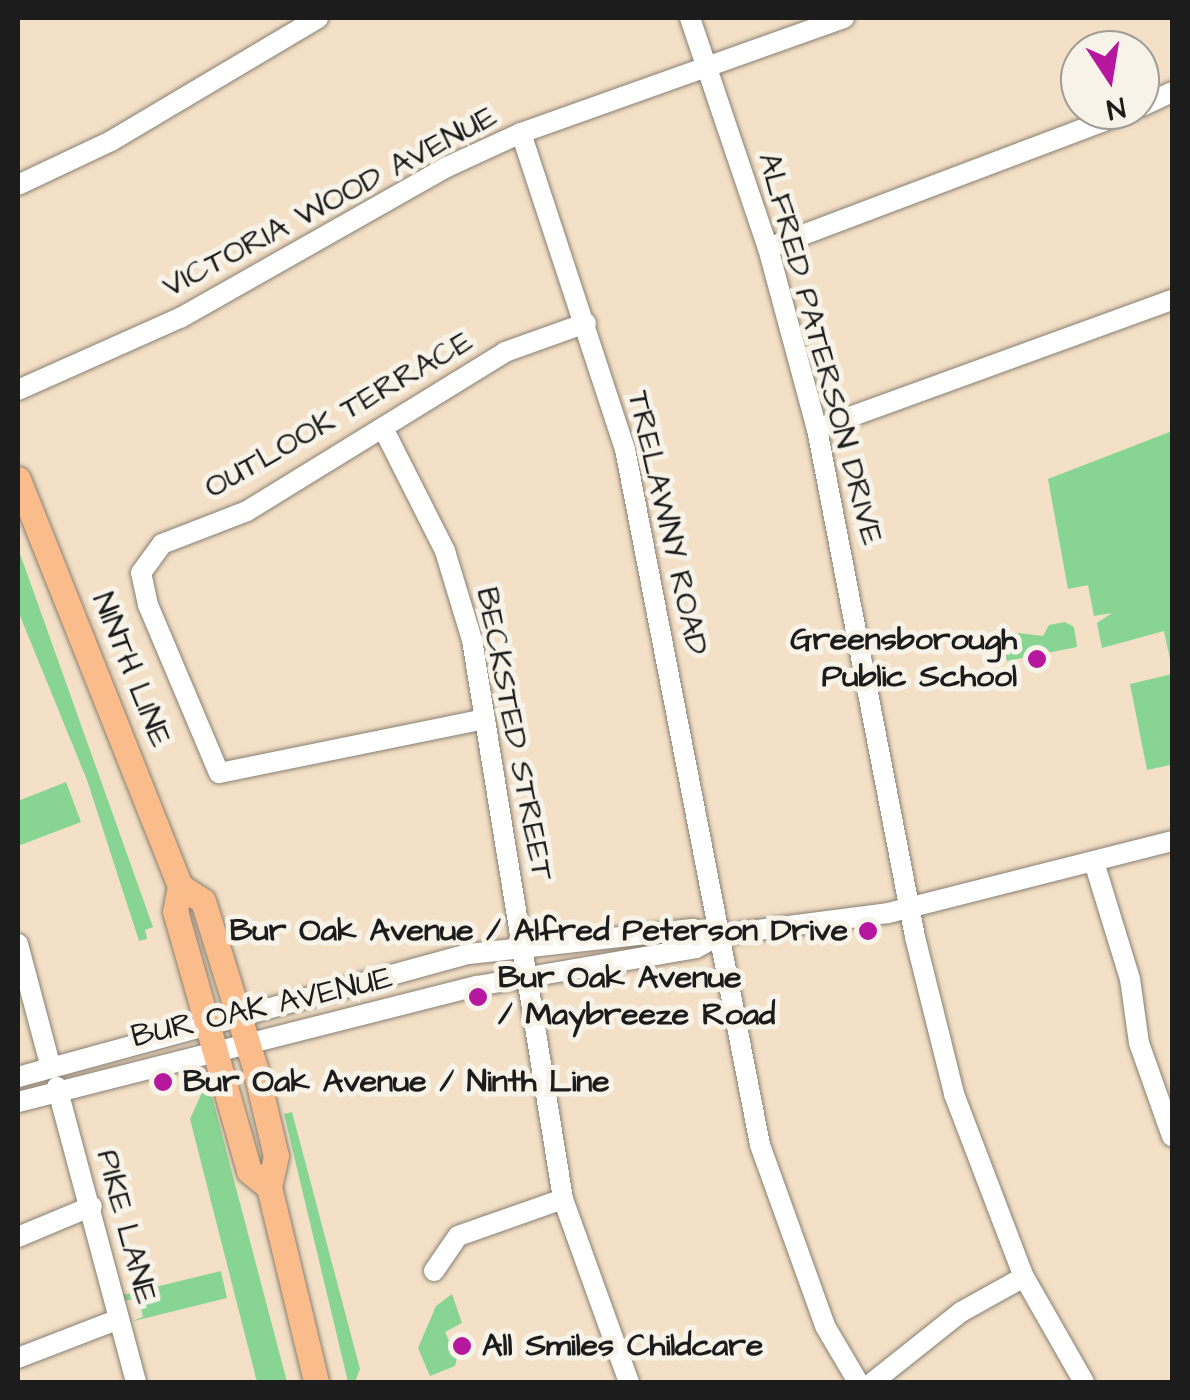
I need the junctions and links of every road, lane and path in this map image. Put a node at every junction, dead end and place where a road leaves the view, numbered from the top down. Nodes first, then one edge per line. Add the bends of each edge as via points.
1 (318, 18) edge
2 (690, 18) edge
3 (844, 18) edge
4 (709, 66) junction
5 (1081, 130) edge
6 (521, 133) junction
7 (18, 185) edge
8 (768, 248) junction
9 (1172, 300) edge
10 (586, 323) junction
11 (18, 390) edge
12 (384, 430) junction
13 (817, 430) junction
14 (18, 479) edge
15 (485, 719) junction
16 (1172, 841) edge
17 (1094, 862) junction
18 (180, 886) junction
19 (909, 909) junction
20 (719, 935) junction
21 (18, 944) edge
22 (518, 946) junction
23 (522, 977) junction
24 (239, 1015) junction
25 (209, 1022) junction
26 (248, 1044) junction
27 (217, 1051) junction
28 (50, 1064) junction
29 (18, 1077) edge
30 (57, 1087) junction
31 (18, 1102) edge
32 (1172, 1136) edge
33 (269, 1187) junction
34 (562, 1199) junction
35 (92, 1206) junction
36 (18, 1236) edge
37 (434, 1271) dead end
38 (1024, 1278) junction
39 (120, 1319) junction
40 (18, 1358) edge
41 (136, 1382) edge
42 (316, 1382) edge
43 (629, 1382) edge
44 (858, 1382) edge
45 (872, 1382) edge
46 (1084, 1382) edge

1 - 7 street via 111,141
2 - 4 street, ALFRED PATERSON DRIVE
3 - 4 street, VICTORIA WOOD AVENUE
4 - 6 street, VICTORIA WOOD AVENUE
4 - 8 street, ALFRED PATERSON DRIVE
5 - 8 street
6 - 10 street, TRELAWNY ROAD
6 - 11 street, VICTORIA WOOD AVENUE via 447,167 180,318
8 - 13 street, ALFRED PATERSON DRIVE
9 - 13 street
10 - 12 street, OUTLOOK TERRACE via 505,352
10 - 20 street, TRELAWNY ROAD via 626,449
12 - 15 street, BECKSTED STREET via 445,551 472,640
12 - 15 street, OUTLOOK TERRACE via 247,511 162,544 141,573 148,605 219,773
13 - 19 street, ALFRED PATERSON DRIVE
14 - 18 main road, NINTH LINE
15 - 22 street, BECKSTED STREET
16 - 17 street, BUR OAK AVENUE
17 - 19 street, BUR OAK AVENUE
17 - 32 street via 1130,980 1139,1043
18 - 24 main road, NINTH LINE via 203,901
18 - 25 main road, NINTH LINE via 175,911
19 - 20 street, BUR OAK AVENUE
19 - 38 street, ALFRED PATERSON DRIVE via 954,1094
20 - 22 street, BUR OAK AVENUE via 693,929
20 - 23 street, BUR OAK AVENUE via 696,948
20 - 44 street, TRELAWNY ROAD via 765,1160 825,1326
21 - 28 street
22 - 23 street
22 - 24 street, BUR OAK AVENUE
23 - 26 street, BUR OAK AVENUE
23 - 34 street
24 - 25 street, BUR OAK AVENUE
24 - 26 main road, NINTH LINE
25 - 27 main road, NINTH LINE
25 - 28 street, BUR OAK AVENUE
26 - 27 street, BUR OAK AVENUE
26 - 33 main road, NINTH LINE via 273,1134 276,1171
27 - 30 street, BUR OAK AVENUE
27 - 33 main road, NINTH LINE via 249,1170
28 - 29 street, BUR OAK AVENUE
30 - 31 street, BUR OAK AVENUE
30 - 35 street, PIKE LANE
33 - 42 main road, NINTH LINE
34 - 37 street via 458,1236
34 - 43 street
35 - 36 street
35 - 39 street, PIKE LANE
38 - 45 street via 961,1312
38 - 46 street, ALFRED PATERSON DRIVE
39 - 40 street
39 - 41 street, PIKE LANE

